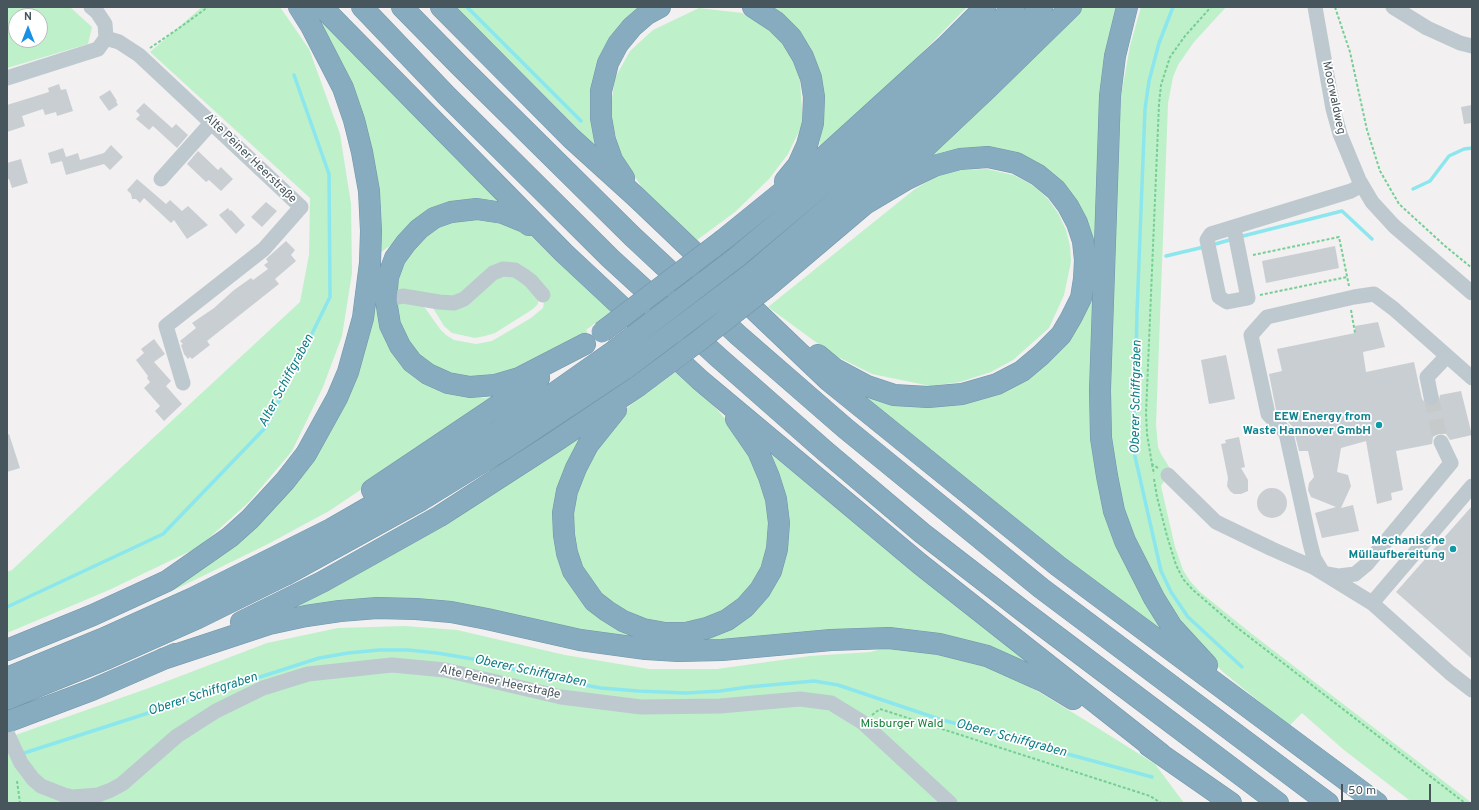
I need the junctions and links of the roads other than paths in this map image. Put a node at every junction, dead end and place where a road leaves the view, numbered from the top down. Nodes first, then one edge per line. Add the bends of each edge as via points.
1 (91, 7) edge
2 (299, 7) edge
3 (322, 7) edge
4 (362, 7) edge
5 (402, 7) edge
6 (441, 7) edge
7 (660, 7) edge
8 (754, 7) edge
9 (985, 7) edge
10 (1014, 7) edge
11 (1042, 7) edge
12 (1071, 7) edge
13 (1127, 7) edge
14 (1315, 7) edge
15 (1393, 7) edge
16 (106, 38) junction
17 (1472, 46) edge
18 (460, 66) junction
19 (7, 78) edge
20 (212, 122) junction
21 (161, 179) dead end
22 (1362, 185) junction
23 (635, 196) junction
24 (865, 204) junction
25 (744, 223) junction
26 (1234, 228) junction
27 (694, 252) junction
28 (564, 253) junction
29 (1472, 294) edge
30 (543, 295) dead end
31 (386, 300) junction
32 (758, 313) junction
33 (585, 344) junction
34 (1446, 356) junction
35 (1472, 378) edge
36 (700, 380) junction
37 (183, 383) dead end
38 (638, 386) junction
39 (1431, 397) tunnel mouth
40 (1441, 442) tunnel mouth
41 (1168, 475) road end
42 (1472, 486) edge
43 (274, 558) junction
44 (1323, 573) junction
45 (1372, 603) junction
46 (8, 650) edge
47 (163, 659) junction
48 (14, 686) edge
49 (1472, 690) edge
50 (1265, 721) junction
51 (7, 722) edge
52 (12, 745) edge
53 (1161, 754) junction
54 (950, 803) edge
55 (1231, 803) edge
56 (1278, 803) edge
57 (1328, 803) edge
58 (1377, 803) edge

1 - 16 street via 105,24
2 - 46 highway via 342,88 359,139 369,191 370,263 363,318 337,398 306,454 250,519 230,537 167,581
3 - 28 highway
4 - 56 highway via 448,97 610,258 825,451 1023,611
5 - 18 highway
6 - 23 highway via 571,138
7 - 23 highway via 632,27 618,44 608,63 601,91 601,118 605,140 612,160
8 - 25 highway via 791,36 803,57 811,78 814,97 813,123 808,145 798,165
9 - 25 highway via 945,47 813,167
10 - 43 highway, bridge via 830,179 737,257 614,351 498,431 344,521
11 - 48 highway, bridge via 972,77 864,176 751,274 626,368 507,447 421,500 292,571 198,618 108,658
12 - 24 highway
13 - 50 highway via 1115,56 1110,96 1100,390 1101,438 1106,476 1114,512 1125,541 1168,621 1198,657
14 - 22 street, Moorwaldweg via 1340,134
15 - 17 street via 1427,28
16 - 19 street via 98,49
16 - 20 street, Alte Peiner Heerstraße via 119,42 139,55
18 - 27 highway
18 - 57 highway via 704,304 845,428 1042,588
20 - 21 street
20 - 37 street, Alte Peiner Heerstraße via 301,207 264,249 166,326
22 - 26 street via 1351,191
22 - 29 street, Moorwaldweg via 1372,202 1394,226
23 - 27 highway
24 - 32 highway via 934,166 960,159 988,157 1016,163 1038,175 1056,190 1068,206 1083,241 1085,260 1081,298 1061,335 1022,371 997,384 962,394 928,398 894,395 867,386 835,369
24 - 38 highway, bridge via 767,287
25 - 33 highway, bridge
26 - 26 street via 1211,234 1208,247 1219,297 1227,302 1248,298
27 - 32 highway
28 - 31 highway via 525,222 503,213 477,209 451,212 434,218 406,243 395,258 388,277
28 - 36 highway
30 - 31 street via 523,275 515,270 503,269 493,273 464,299 454,303 403,296
31 - 33 highway via 390,325 400,346 417,366 448,383 470,387 495,385 519,378
32 - 50 highway via 829,381 1046,556
33 - 43 highway via 532,383
34 - 35 street
34 - 39 street via 1427,377
34 - 44 street via 1374,294 1267,317 1251,335 1268,414 1286,433 1310,543 1314,558
36 - 38 highway via 740,423 758,451 776,499 779,523 777,549 771,571 760,590 745,607 727,620 686,633 642,629 607,611 594,601 583,586 573,571 567,553 563,513 576,468 599,430
36 - 53 highway via 920,564
38 - 47 highway via 440,516 315,585
40 - 44 street via 1451,463 1367,564 1355,574 1339,576
41 - 44 street via 1216,522
42 - 45 street
43 - 48 highway via 194,598 102,639
44 - 45 street
45 - 49 street
47 - 51 highway via 92,690
47 - 53 highway via 269,624 333,612 377,608 416,608 451,612 580,640 678,651 889,638 939,644 986,656 1045,682
50 - 58 highway
52 - 54 street, Alte Peiner Heerstraße via 33,780 50,790 73,797 98,795 122,784 177,736 216,711 263,688 308,674 392,665 445,670 561,697 641,707 720,706 800,699 831,703 862,722
53 - 55 highway

